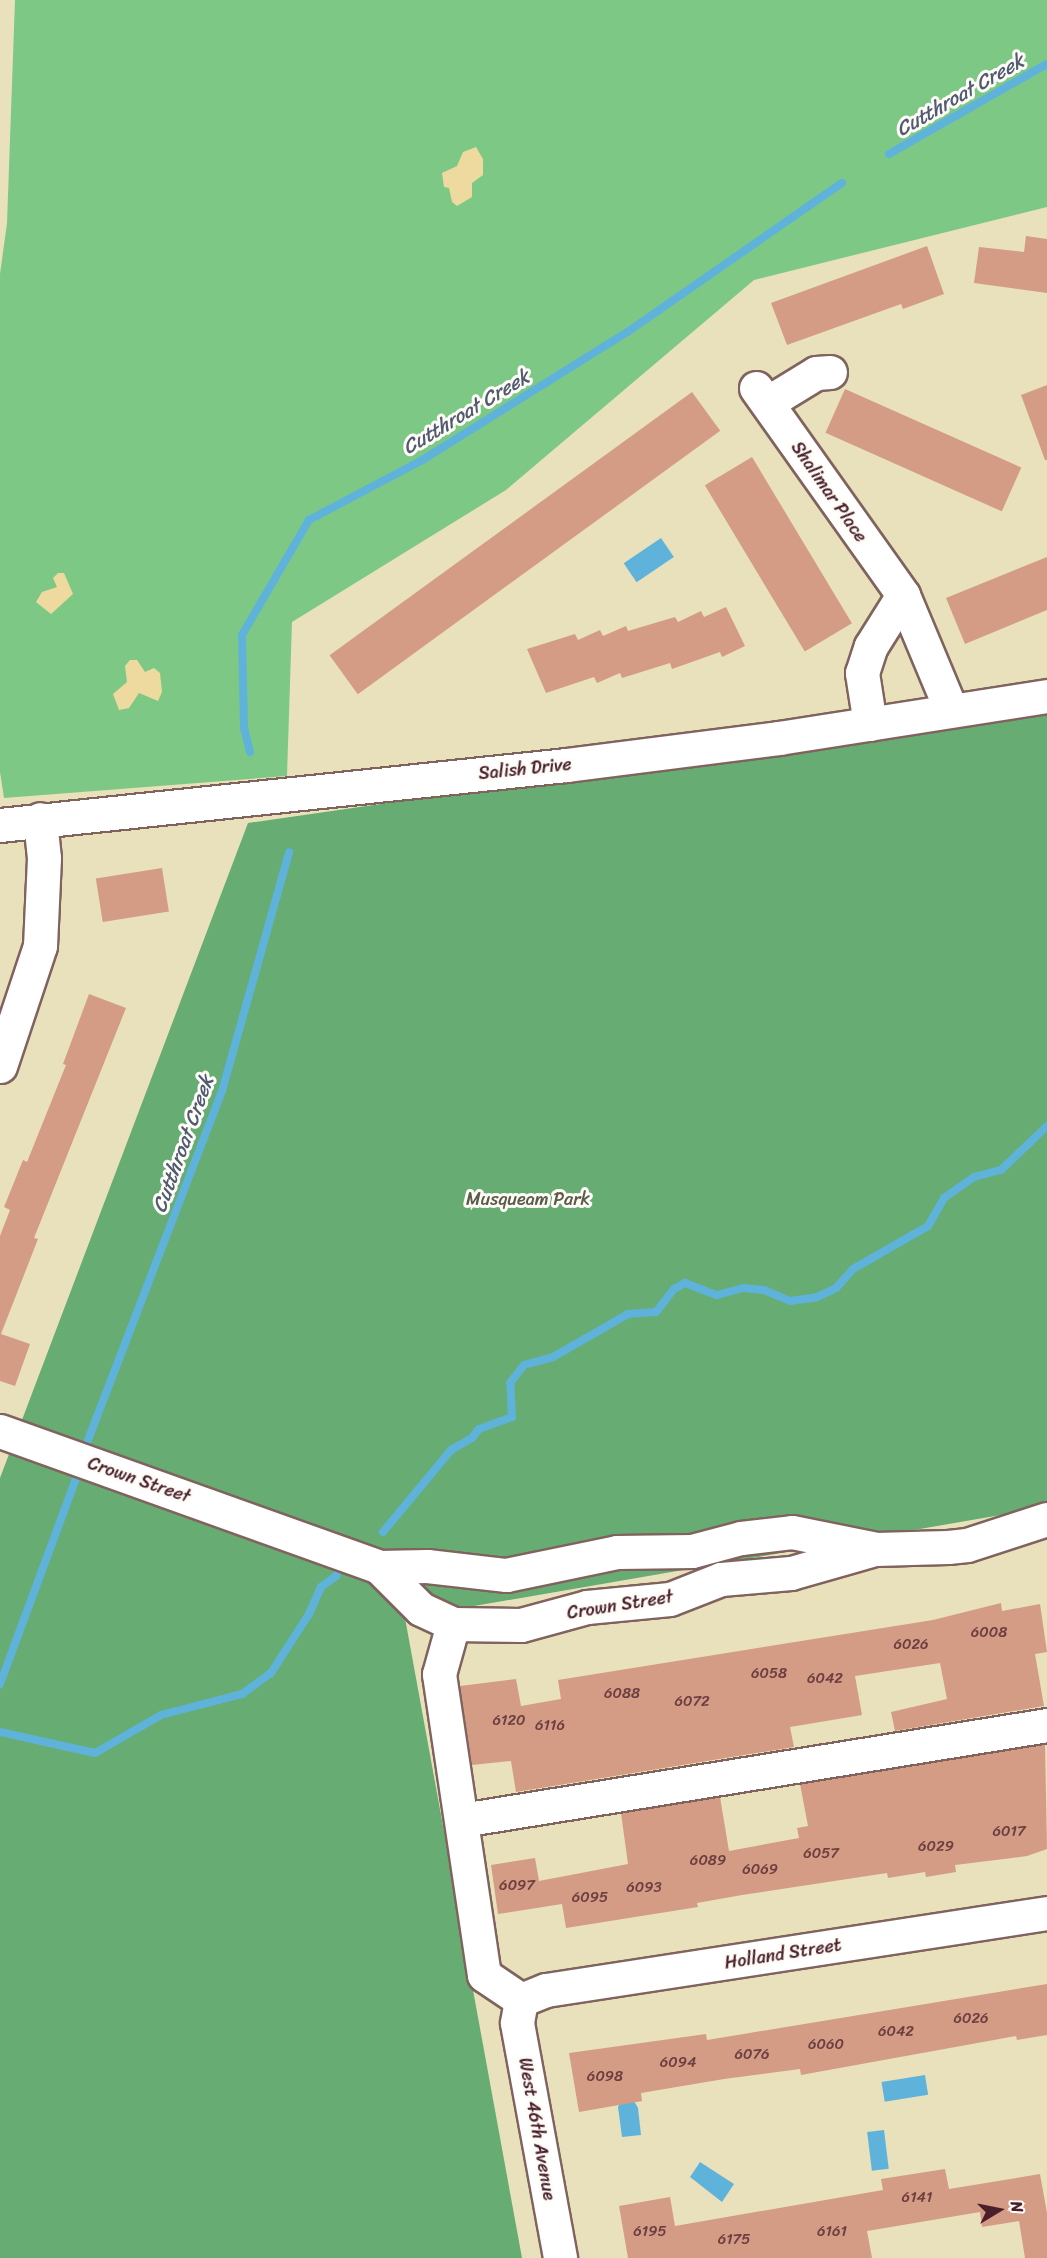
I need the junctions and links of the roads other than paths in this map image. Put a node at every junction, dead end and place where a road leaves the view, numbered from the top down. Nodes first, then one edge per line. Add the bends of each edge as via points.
1 (830, 372) dead end
2 (903, 596) junction
3 (1047, 696) edge
4 (951, 710) junction
5 (870, 724) junction
6 (40, 819) junction
7 (0, 825) edge
8 (0, 1066) edge
9 (0, 1431) edge
10 (1047, 1519) edge
11 (876, 1549) junction
12 (379, 1567) junction
13 (453, 1624) junction
14 (1047, 1725) edge
15 (462, 1820) junction
16 (1047, 1913) edge
17 (521, 2001) junction
18 (560, 2258) edge

1 - 2 street, Shalimar Place via 816,373 762,396
2 - 4 street, Shalimar Place
2 - 5 street via 871,646 862,672
3 - 4 street, Salish Drive
4 - 5 street, Salish Drive
5 - 6 street, Salish Drive via 566,765
6 - 7 street, Salish Drive
6 - 8 street via 44,858 40,946
9 - 12 street, Crown Street
10 - 11 street, Crown Street via 968,1545
11 - 12 street, Crown Street via 792,1532 741,1538 692,1551 617,1552 506,1575 427,1566
11 - 13 street, Crown Street via 791,1573 721,1579 670,1599 587,1607 521,1625
12 - 13 street, Crown Street via 421,1609
13 - 15 street via 439,1674
14 - 15 street
15 - 17 street via 484,1975
16 - 17 street, Holland Street via 546,1990
17 - 18 street, West 46th Avenue via 517,2023

